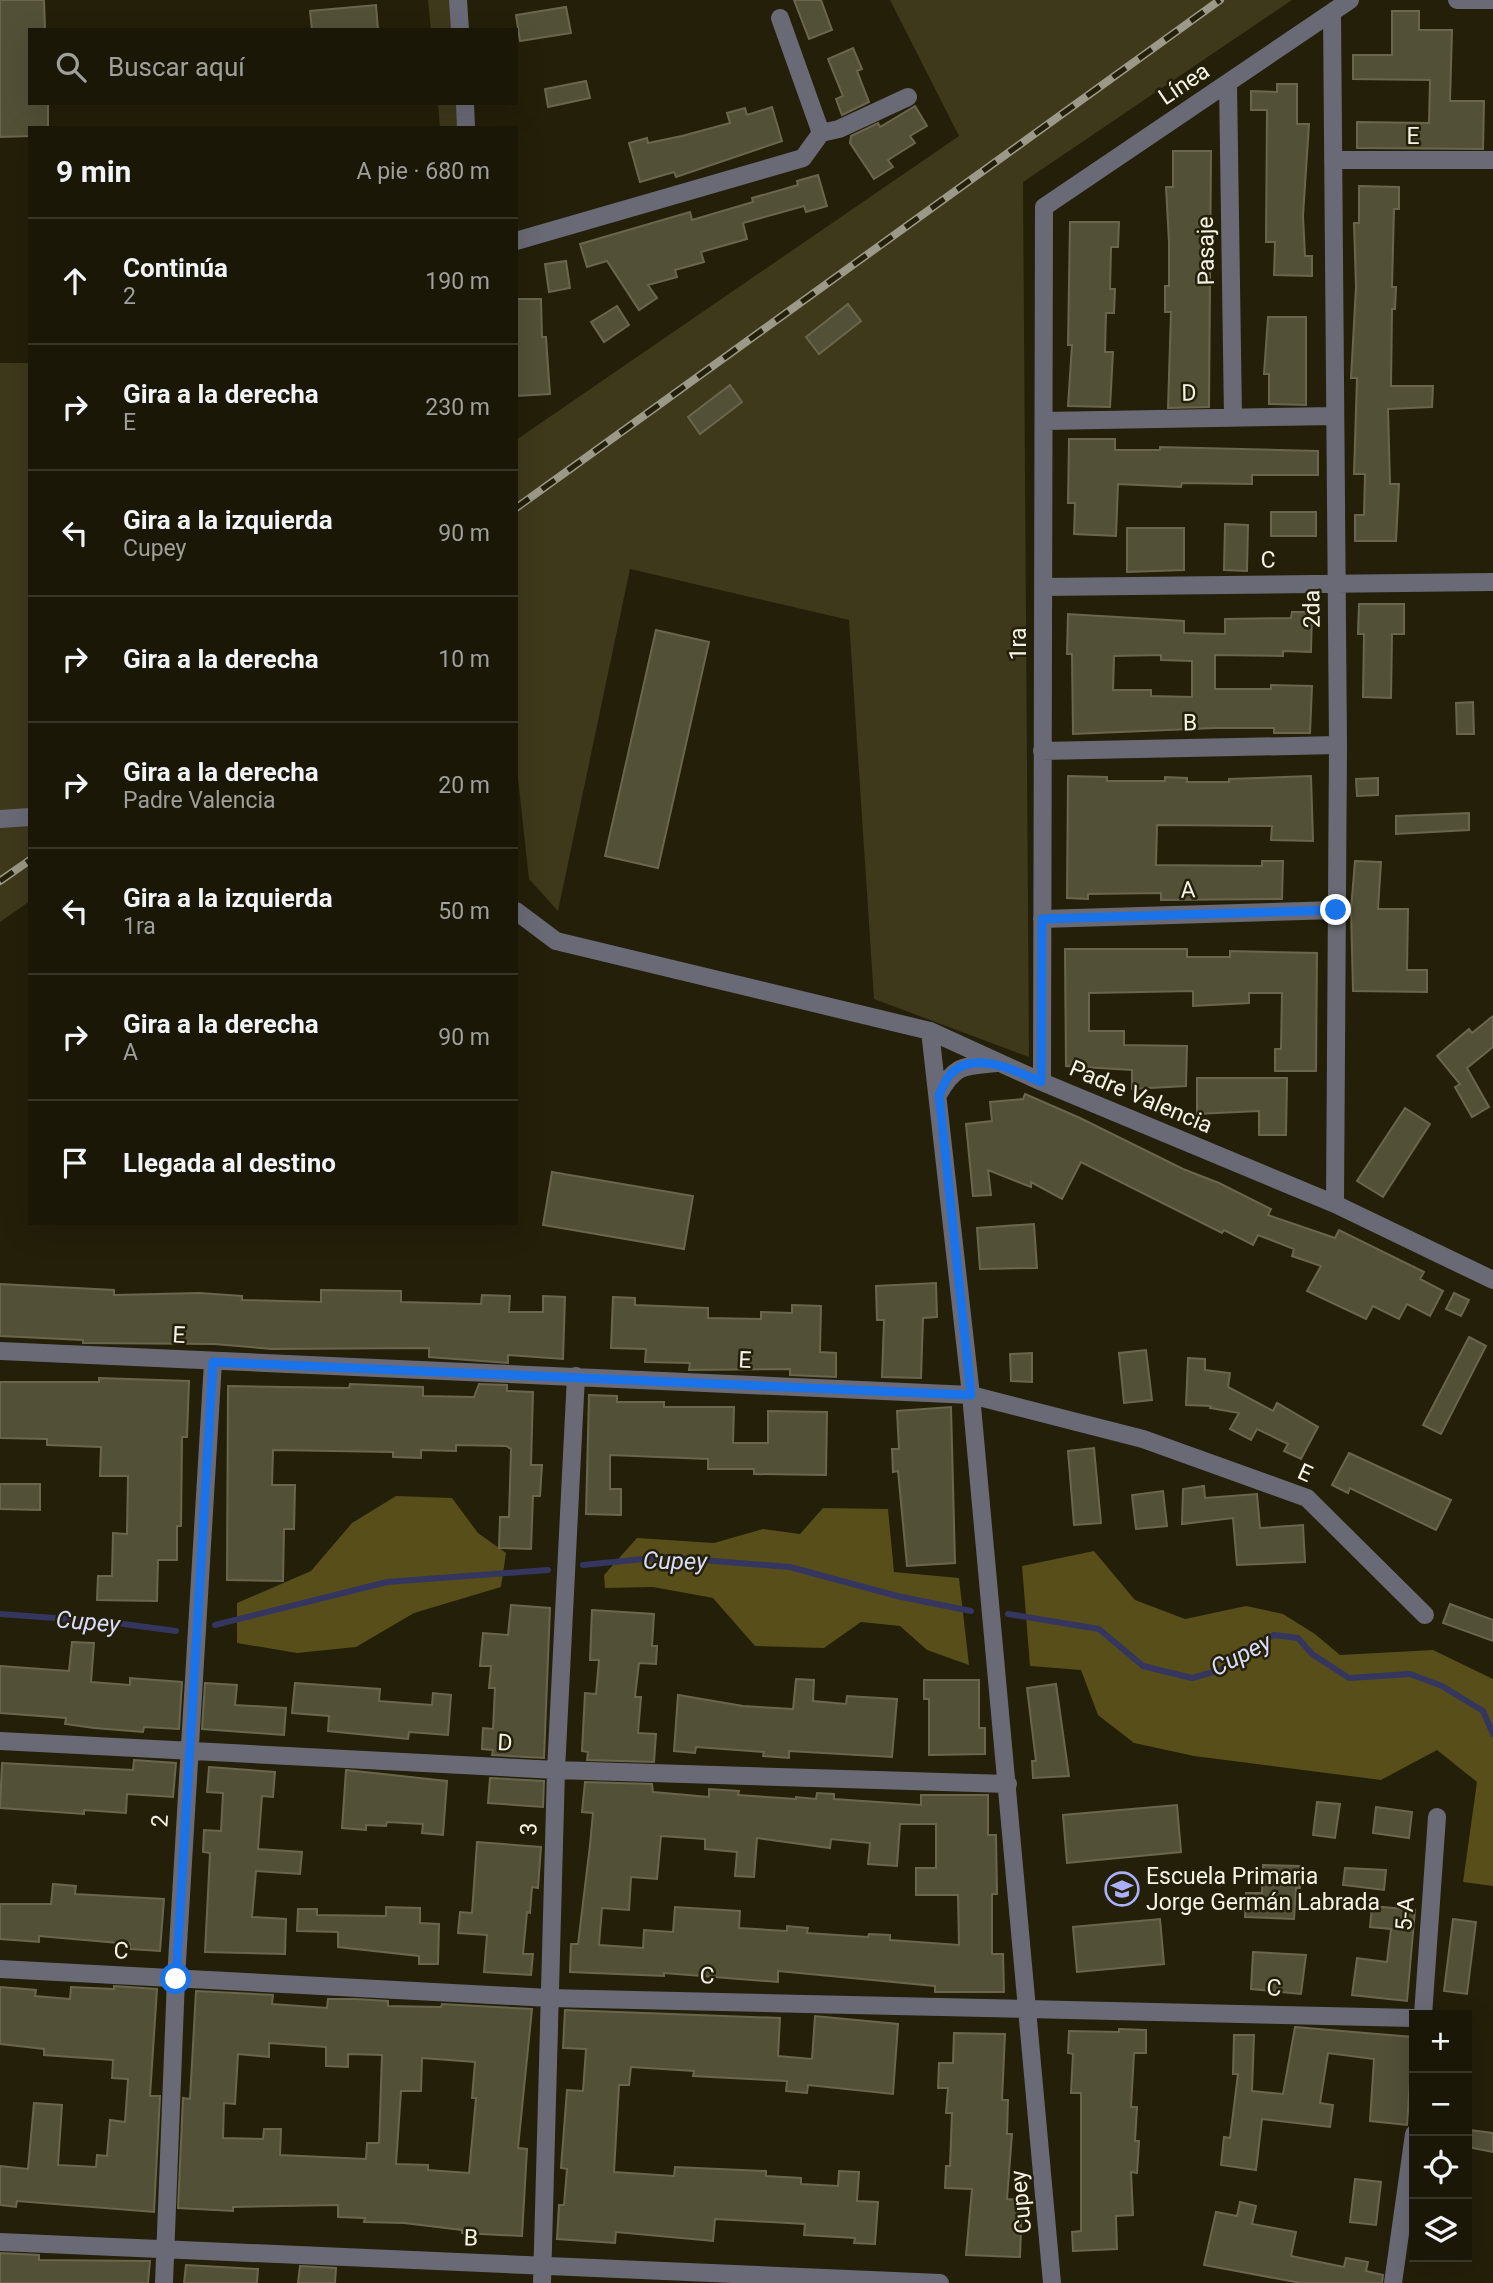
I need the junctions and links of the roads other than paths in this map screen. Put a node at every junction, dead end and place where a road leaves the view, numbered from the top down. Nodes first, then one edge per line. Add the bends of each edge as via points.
1 (458, 0) edge
2 (1350, 0) edge
3 (1457, 0) edge
4 (1493, 1) edge
5 (1332, 13) junction
6 (780, 18) dead end
7 (460, 28) edge
8 (1228, 83) junction
9 (908, 97) dead end
10 (465, 105) edge
11 (466, 126) edge
12 (821, 133) junction
13 (1333, 160) junction
14 (1493, 160) edge
15 (1044, 207) joint
16 (518, 240) edge
17 (1335, 416) junction
18 (1233, 417) junction
19 (1044, 421) junction
20 (1493, 582) edge
21 (1337, 583) junction
22 (1043, 587) junction
23 (1338, 745) junction
24 (1042, 751) junction
25 (28, 817) edge
26 (0, 819) edge
27 (1336, 910) junction
28 (518, 912) edge
29 (1042, 919) junction
30 (930, 1031) junction
31 (999, 1062) junction
32 (1041, 1082) junction
33 (939, 1095) junction
34 (1335, 1204) junction
35 (1493, 1280) edge
36 (0, 1351) edge
37 (213, 1362) junction
38 (576, 1376) junction
39 (971, 1395) junction
40 (1425, 1615) dead end
41 (0, 1741) edge
42 (189, 1751) junction
43 (556, 1770) junction
44 (1008, 1784) junction
45 (1437, 1817) dead end
46 (0, 1969) edge
47 (176, 1979) junction
48 (549, 1998) junction
49 (1029, 2007) junction
50 (1423, 2010) edge
51 (1409, 2018) edge
52 (1414, 2136) edge
53 (0, 2242) edge
54 (165, 2250) junction
55 (542, 2274) edge
56 (164, 2283) edge
57 (940, 2283) edge
58 (1052, 2283) edge
59 (1393, 2283) edge

1 - 7 street
2 - 5 street, Línea
3 - 4 street
5 - 8 street, Línea
5 - 13 street, 2da
6 - 12 street
8 - 15 street, Línea
8 - 18 street, Pasaje
9 - 12 street
10 - 11 street
12 - 16 street via 803,158
13 - 14 street, E
13 - 17 street, 2da
15 - 19 street, 1ra
17 - 18 street, D
17 - 21 street, 2da
18 - 19 street, D
19 - 22 street, 1ra
20 - 21 street, C
21 - 22 street, C
21 - 23 street, 2da
22 - 24 street, 1ra
23 - 24 street, B
23 - 27 street, 2da
24 - 29 street, 1ra
25 - 26 street
27 - 29 street, A
27 - 34 street, 2da
28 - 30 street, Padre Valencia via 556,941
29 - 32 street, 1ra
30 - 31 street, Padre Valencia
30 - 33 street, Cupey
31 - 32 street, Padre Valencia
31 - 33 street via 959,1068 949,1075
32 - 34 street, Padre Valencia
33 - 39 street, Cupey
34 - 35 street, Padre Valencia
36 - 37 street, E
37 - 38 street, E
37 - 42 street, 2
38 - 39 street, E
38 - 43 street, 3
39 - 40 street, E via 1143,1439 1307,1499
39 - 44 street, Cupey
41 - 42 street, D
42 - 43 street, D
42 - 47 street, 2
43 - 44 street, D
43 - 48 street, 3
44 - 49 street, Cupey
45 - 50 street, 5-A
46 - 47 street, C
47 - 48 street, C
47 - 54 street, 2
48 - 49 street, C
48 - 55 street, 3
49 - 51 street, C
49 - 58 street, Cupey
52 - 59 street
53 - 54 street, B
54 - 55 street, B
54 - 56 street, 2
55 - 57 street, B

